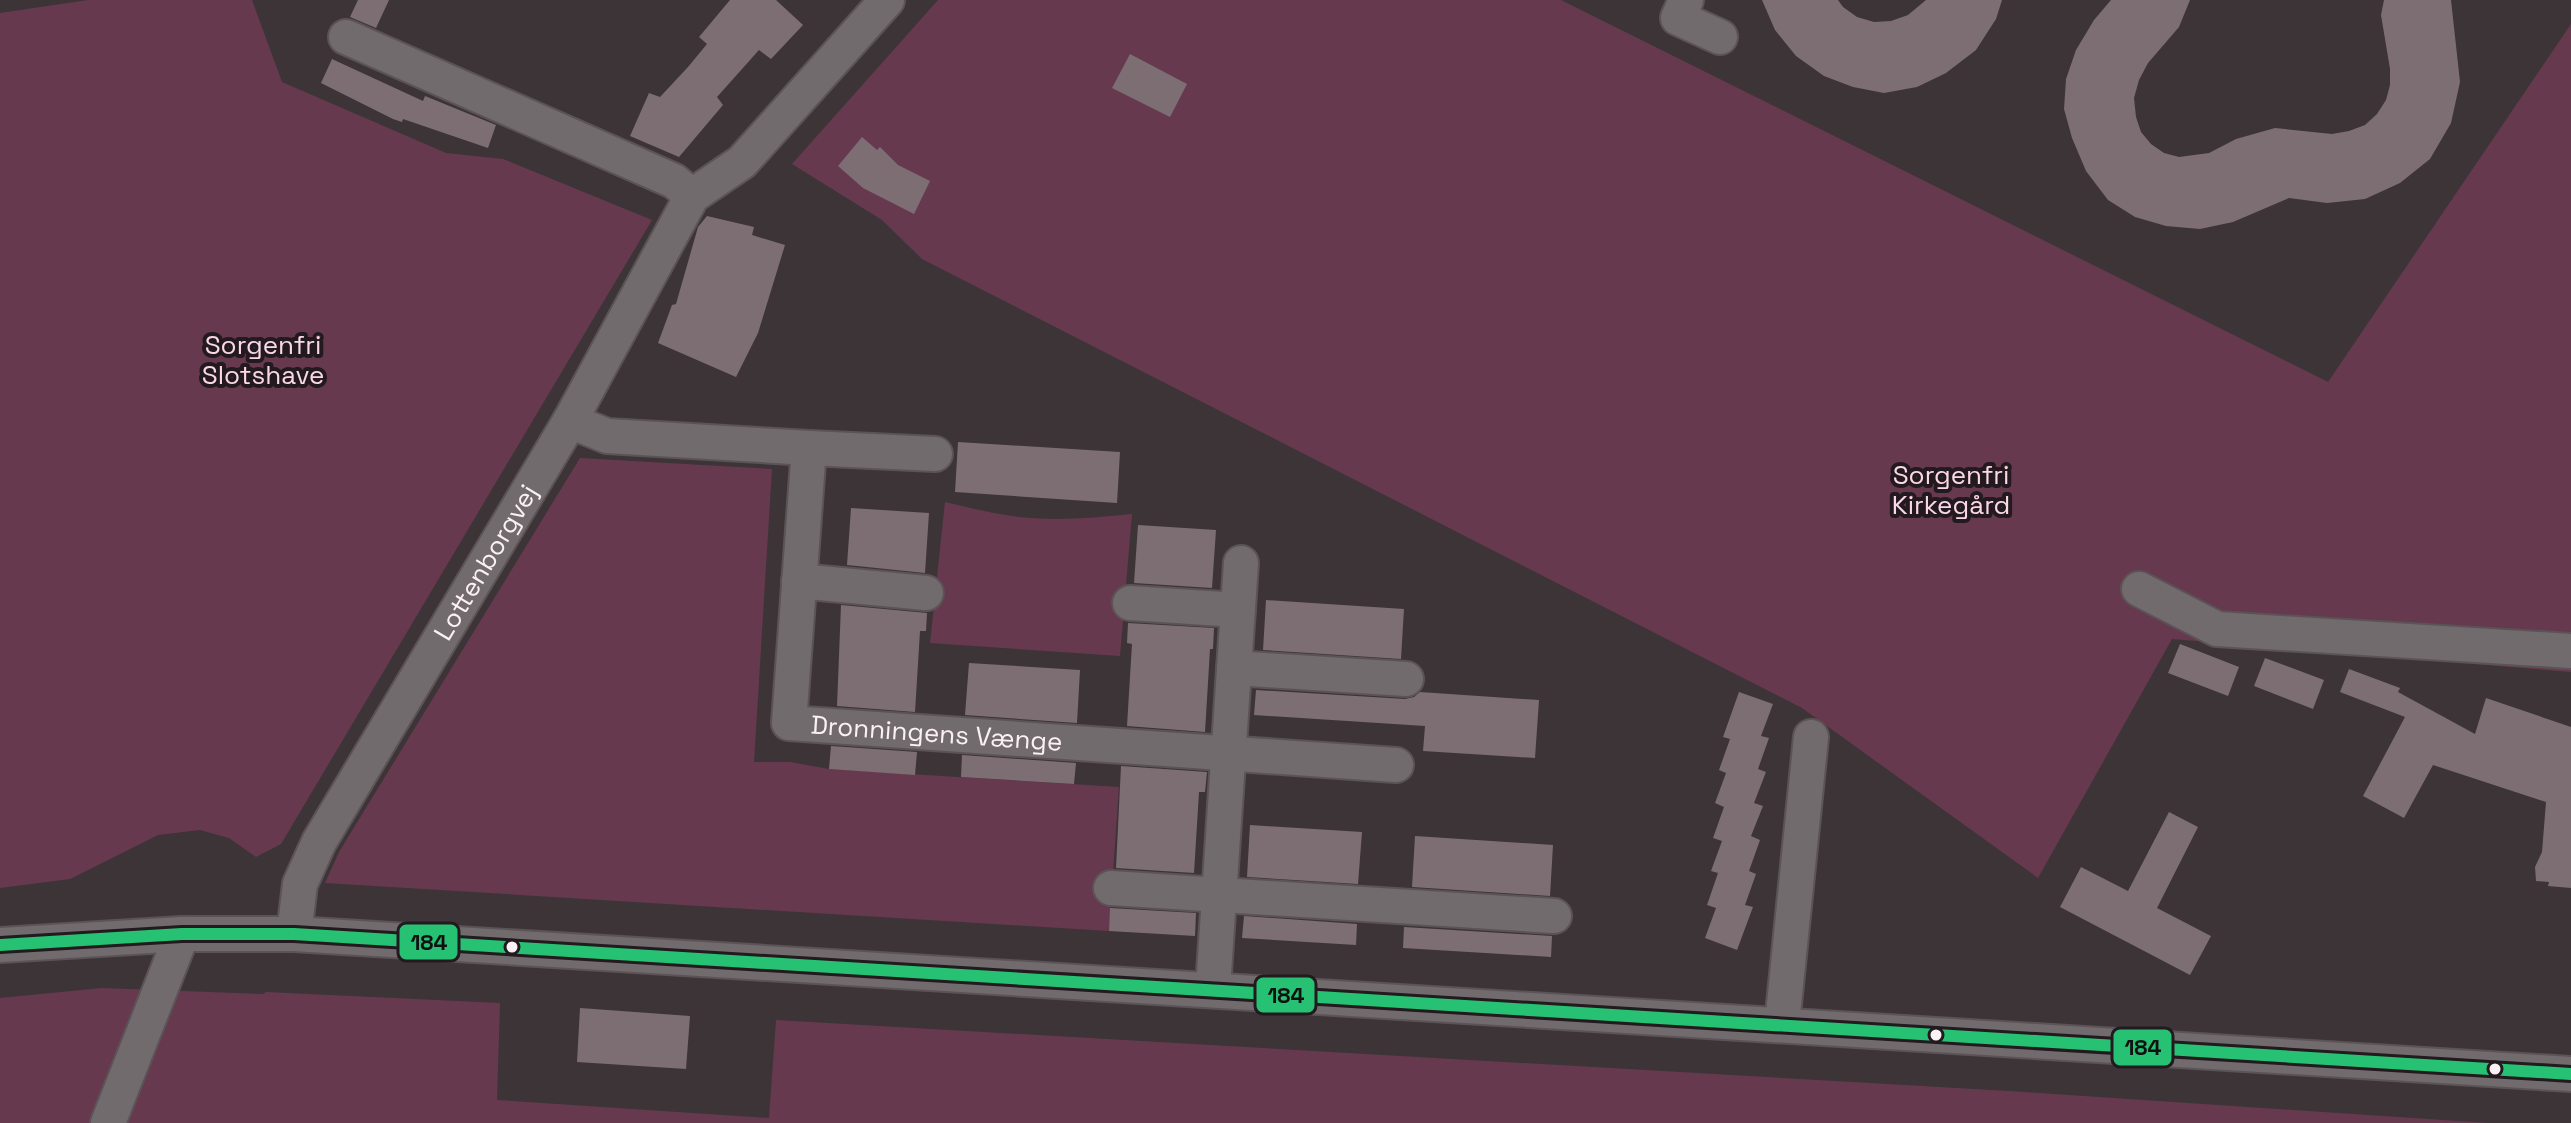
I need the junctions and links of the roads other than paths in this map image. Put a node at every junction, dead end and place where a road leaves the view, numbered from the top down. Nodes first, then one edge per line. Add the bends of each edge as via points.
1 (887, 0) edge
2 (1686, 0) edge
3 (346, 37) dead end
4 (1720, 37) dead end
5 (692, 196) junction
6 (570, 421) junction
7 (809, 448) junction
8 (935, 454) dead end
9 (1241, 563) dead end
10 (799, 581) junction
11 (2139, 589) dead end
12 (926, 593) dead end
13 (1130, 603) dead end
14 (1238, 610) junction
15 (2571, 651) edge
16 (1234, 668) junction
17 (1406, 679) dead end
18 (1811, 737) dead end
19 (1228, 753) junction
20 (1396, 765) dead end
21 (1111, 888) dead end
22 (1219, 895) junction
23 (1554, 916) dead end
24 (182, 934) junction
25 (294, 934) junction
26 (0, 945) edge
27 (1213, 988) junction
28 (1782, 1024) junction
29 (2571, 1074) edge
30 (108, 1123) edge

1 - 5 street, Lottenborgvej via 742,162
2 - 4 street via 1678,18
3 - 5 street via 674,181
5 - 6 street, Lottenborgvej
6 - 7 street via 607,436
6 - 25 street, Lottenborgvej via 319,842 300,884
7 - 8 street
7 - 10 street, Dronningens Vænge
9 - 14 street
10 - 12 street
10 - 19 street, Dronningens Vænge via 789,723
11 - 15 street via 2217,629
13 - 14 street
14 - 16 street
16 - 17 street
16 - 19 street
18 - 28 street
19 - 20 street, Dronningens Vænge
19 - 22 street
21 - 22 street
22 - 23 street
22 - 27 street
24 - 25 street
24 - 26 street
24 - 30 street
25 - 27 street
27 - 28 street
28 - 29 street

